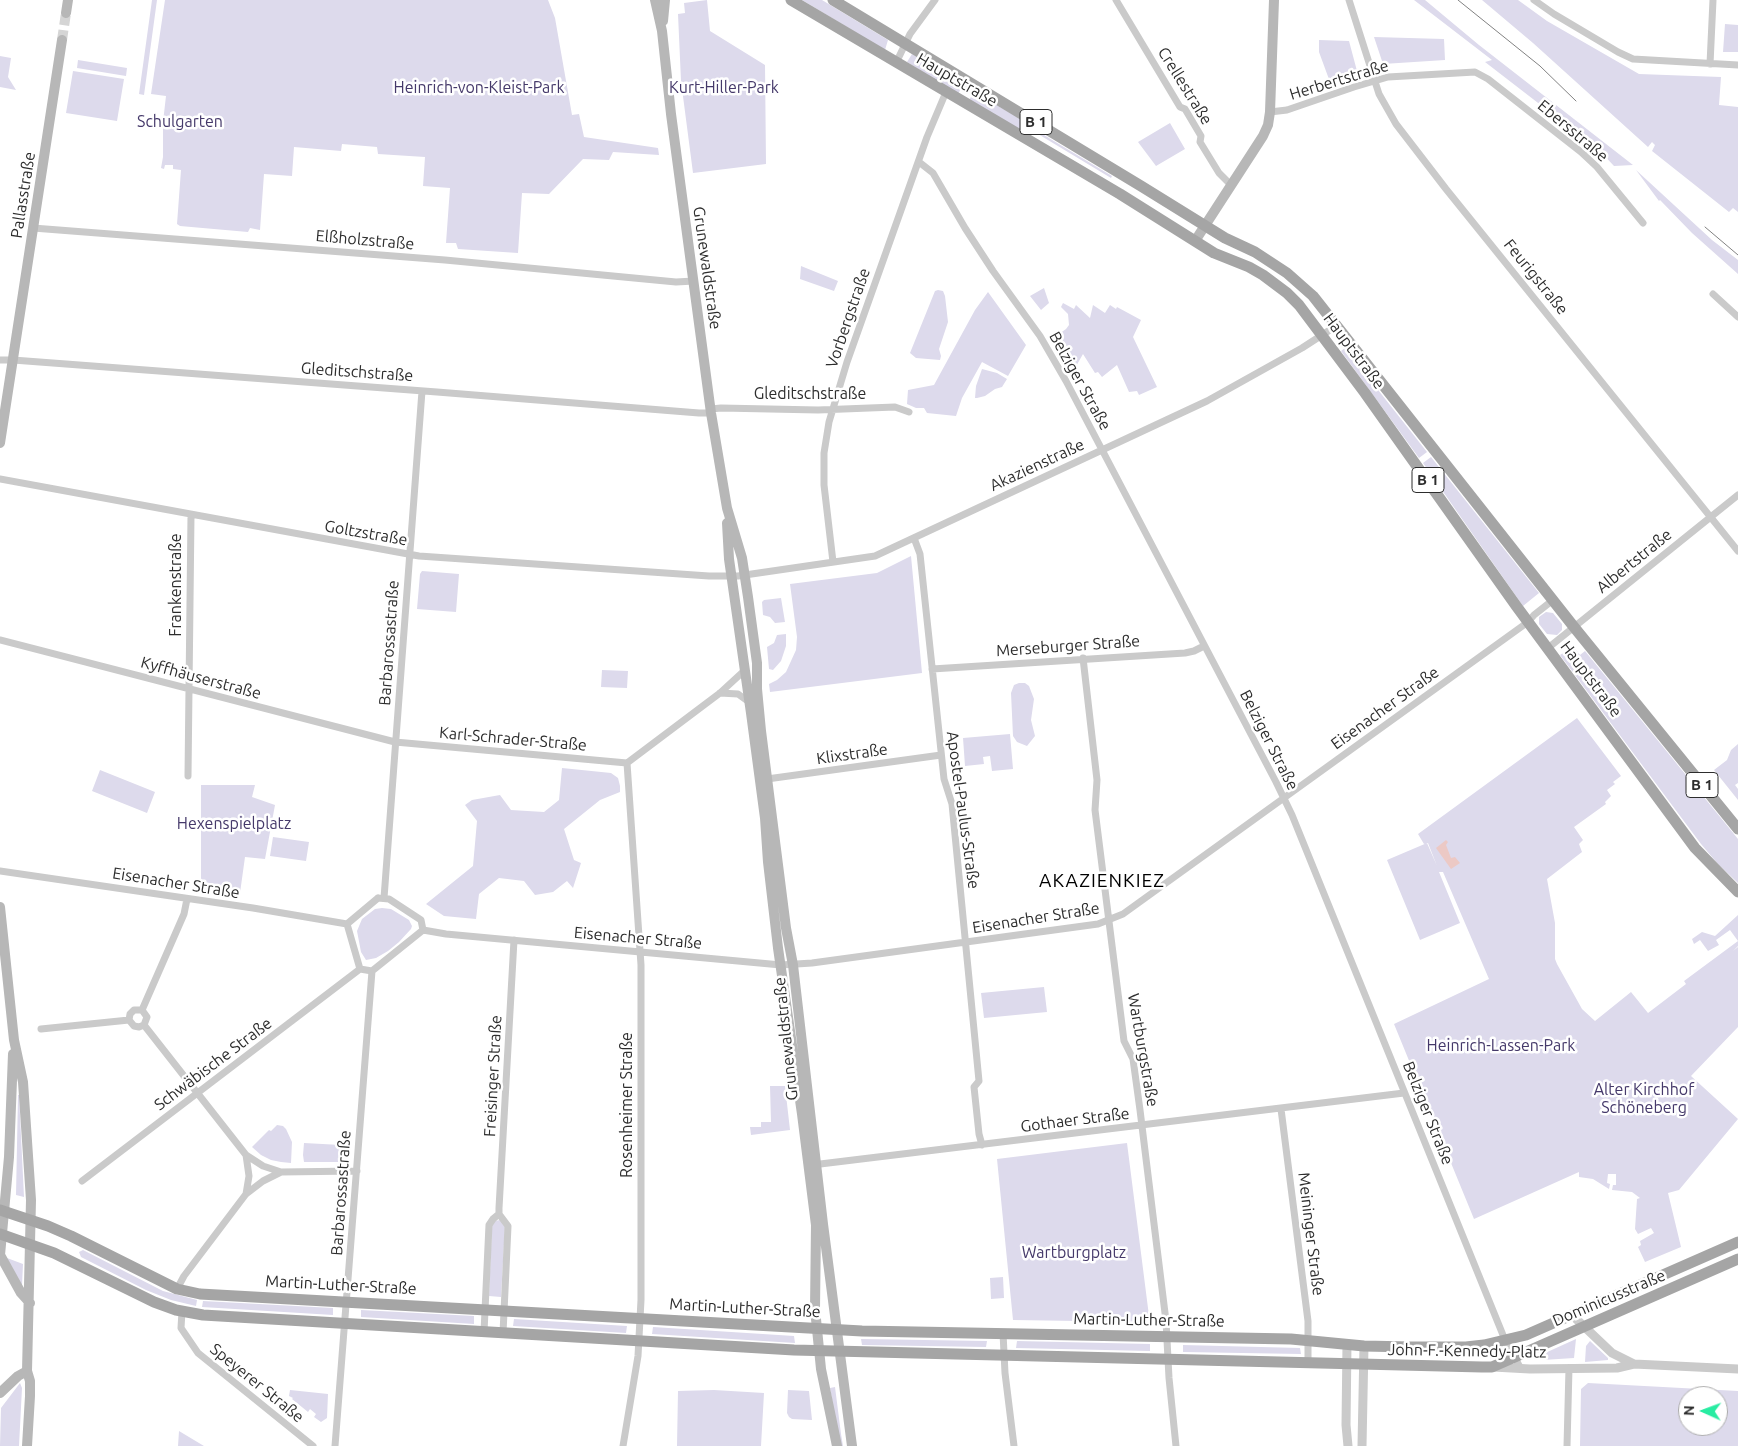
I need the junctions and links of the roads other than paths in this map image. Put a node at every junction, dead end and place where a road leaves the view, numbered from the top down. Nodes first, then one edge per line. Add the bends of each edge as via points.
1 (68, 0) edge
2 (655, 0) edge
3 (665, 0) edge
4 (791, 0) edge
5 (833, 0) edge
6 (935, 0) edge
7 (1116, 0) edge
8 (1274, 0) edge
9 (1349, 0) edge
10 (1534, 0) edge
11 (1713, 0) edge
12 (66, 13) tunnel mouth
13 (662, 31) junction
14 (62, 40) tunnel mouth
15 (905, 43) junction
16 (896, 63) junction
17 (1710, 64) junction
18 (1738, 65) edge
19 (1476, 72) joint
20 (1374, 81) junction
21 (946, 92) junction
22 (1270, 112) junction
23 (919, 162) junction
24 (1231, 185) junction
25 (1643, 223) dead end
26 (1205, 225) junction
27 (33, 228) junction
28 (1195, 241) junction
29 (694, 281) junction
30 (1713, 294) dead end
31 (1738, 317) edge
32 (1336, 326) junction
33 (1322, 335) junction
34 (0, 360) edge
35 (13, 360) junction
36 (422, 390) junction
37 (832, 410) junction
38 (711, 411) junction
39 (909, 412) dead end
40 (0, 443) edge
41 (1102, 450) junction
42 (0, 479) edge
43 (1738, 496) edge
44 (727, 508) junction
45 (191, 515) junction
46 (1710, 518) junction
47 (914, 538) junction
48 (1738, 552) edge
49 (409, 555) junction
50 (834, 562) junction
51 (744, 575) junction
52 (731, 576) junction
53 (1553, 600) junction
54 (1528, 622) junction
55 (1574, 627) junction
56 (753, 628) junction
57 (740, 631) junction
58 (0, 640) edge
59 (1204, 646) junction
60 (1548, 648) junction
61 (1082, 658) junction
62 (932, 669) junction
63 (745, 670) junction
64 (189, 689) junction
65 (720, 693) junction
66 (750, 702) junction
67 (395, 742) junction
68 (941, 755) junction
69 (627, 763) junction
70 (188, 776) dead end
71 (767, 779) junction
72 (1284, 797) junction
73 (1738, 829) edge
74 (0, 872) edge
75 (1738, 892) edge
76 (384, 898) junction
77 (187, 899) junction
78 (0, 907) edge
79 (1109, 921) junction
80 (347, 924) junction
81 (424, 930) junction
82 (514, 940) junction
83 (966, 943) junction
84 (640, 952) junction
85 (781, 965) junction
86 (793, 965) junction
87 (360, 969) junction
88 (372, 971) junction
89 (142, 1010) junction
90 (129, 1020) junction
91 (144, 1025) junction
92 (41, 1030) dead end
93 (14, 1040) junction
94 (1404, 1092) junction
95 (197, 1093) junction
96 (1281, 1109) junction
97 (1142, 1126) junction
98 (982, 1145) junction
99 (246, 1155) junction
100 (812, 1165) junction
101 (356, 1171) junction
102 (280, 1172) junction
103 (82, 1181) dead end
104 (246, 1194) junction
105 (2, 1211) edge
106 (499, 1214) junction
107 (31, 1220) junction
108 (1, 1234) edge
109 (1738, 1242) edge
110 (31, 1244) junction
111 (1738, 1259) edge
112 (177, 1289) junction
113 (347, 1302) junction
114 (30, 1303) junction
115 (485, 1309) junction
116 (504, 1310) junction
117 (182, 1311) junction
118 (1572, 1315) junction
119 (640, 1318) junction
120 (345, 1324) junction
121 (1584, 1326) junction
122 (817, 1328) junction
123 (837, 1330) junction
124 (484, 1332) junction
125 (503, 1333) junction
126 (1002, 1333) junction
127 (1167, 1336) junction
128 (1505, 1340) junction
129 (638, 1341) junction
130 (1308, 1341) junction
131 (1348, 1344) junction
132 (1364, 1346) junction
133 (819, 1351) junction
134 (840, 1352) junction
135 (1003, 1355) junction
136 (1514, 1357) junction
137 (1168, 1359) junction
138 (1308, 1363) junction
139 (1347, 1364) junction
140 (1363, 1364) junction
141 (1634, 1364) junction
142 (1492, 1367) junction
143 (1569, 1368) junction
144 (1521, 1369) junction
145 (1738, 1369) edge
146 (27, 1371) junction
147 (0, 1394) edge
148 (27, 1446) edge
149 (313, 1446) edge
150 (335, 1446) edge
151 (623, 1446) edge
152 (837, 1446) edge
153 (852, 1446) edge
154 (1014, 1446) edge
155 (1176, 1446) edge
156 (1348, 1446) edge
157 (1362, 1446) edge
158 (1567, 1446) edge

1 - 12 main road
2 - 13 main road, Grunewaldstraße
3 - 13 main road, Grunewaldstraße
4 - 16 main road, Hauptstraße / B 1
5 - 15 main road, Hauptstraße / B 1
6 - 15 street
7 - 24 street, Crellestraße via 1180,107 1185,109 1219,173
8 - 22 main road
9 - 20 street, Feurigstraße
10 - 17 street via 1634,59
11 - 17 street
13 - 29 main road, Grunewaldstraße via 670,114
14 - 27 main road, Pallasstraße
15 - 16 street
15 - 26 main road, Hauptstraße / B 1
16 - 21 main road, Hauptstraße / B 1
17 - 18 street
19 - 20 street, Herbertstraße via 1391,76
19 - 25 street, Ebersstraße via 1581,152
20 - 22 street, Herbertstraße via 1288,110
20 - 46 street, Feurigstraße via 1396,124
21 - 23 street, Vorbergstraße
21 - 28 main road, Hauptstraße / B 1
22 - 24 main road via 1266,131
23 - 37 street, Vorbergstraße
23 - 41 street, Belziger Straße via 933,173 993,271 1040,336
24 - 26 main road
26 - 28 main road
26 - 32 main road, Hauptstraße / B 1 via 1287,273 1313,296
27 - 29 street, Elßholzstraße
27 - 35 main road, Pallasstraße
28 - 33 main road, Hauptstraße / B 1 via 1214,253 1249,267 1277,285 1299,305
29 - 38 main road, Grunewaldstraße
30 - 31 street
32 - 33 street, Akazienstraße
32 - 53 main road, Hauptstraße / B 1
33 - 41 street, Akazienstraße via 1206,401
33 - 54 main road, Hauptstraße / B 1
34 - 35 street, Gleditschstraße
35 - 36 street, Gleditschstraße
35 - 40 main road, Pallasstraße
36 - 38 street, Gleditschstraße via 698,413
36 - 49 street, Barbarossastraße
37 - 38 street, Gleditschstraße
37 - 39 street, Gleditschstraße via 895,407
37 - 50 street, Vorbergstraße via 824,470
38 - 44 main road, Grunewaldstraße
41 - 47 street, Akazienstraße
41 - 59 street, Belziger Straße
42 - 45 street, Goltzstraße
43 - 46 street, Albertstraße
44 - 51 main road, Grunewaldstraße
44 - 52 main road, Grunewaldstraße
45 - 49 street, Goltzstraße
45 - 64 street, Frankenstraße
46 - 48 street, Feurigstraße
46 - 55 street, Albertstraße
47 - 50 street, Akazienstraße via 875,556
47 - 62 street, Apostel-Paulus-Straße via 920,554
49 - 52 street, Goltzstraße
49 - 67 street, Barbarossastraße
50 - 51 street, Akazienstraße
51 - 52 street, Akazienstraße
51 - 56 main road, Grunewaldstraße
52 - 57 main road, Grunewaldstraße
53 - 54 street, Eisenacher Straße
53 - 55 main road, Hauptstraße / B 1
54 - 60 main road, Hauptstraße / B 1
54 - 72 street, Eisenacher Straße
55 - 60 street, Albertstraße
55 - 73 main road, Hauptstraße / B 1
56 - 57 street
56 - 71 main road, Grunewaldstraße
57 - 63 main road, Grunewaldstraße
58 - 64 street, Kyffhäuserstraße
59 - 61 street, Merseburger Straße via 1185,652
59 - 72 street, Belziger Straße
60 - 75 main road, Hauptstraße / B 1 via 1695,848
61 - 62 street, Merseburger Straße
61 - 79 street, Wartburgstraße via 1097,780 1095,810
62 - 68 street, Apostel-Paulus-Straße
63 - 65 street
63 - 66 main road, Grunewaldstraße
64 - 67 street, Kyffhäuserstraße
64 - 70 street, Frankenstraße
65 - 66 street via 738,694
65 - 69 street
66 - 85 main road, Grunewaldstraße
67 - 69 street, Karl-Schrader-Straße
67 - 76 street, Barbarossastraße
68 - 71 street, Klixstraße
68 - 83 street, Apostel-Paulus-Straße via 952,804
69 - 84 street, Rosenheimer Straße
71 - 86 main road, Grunewaldstraße
72 - 79 street, Eisenacher Straße
72 - 94 street, Belziger Straße
74 - 77 street, Eisenacher Straße
76 - 80 street via 378,898
76 - 81 street via 421,920
77 - 80 street, Eisenacher Straße
77 - 89 street via 184,914
78 - 93 main road
79 - 83 street, Eisenacher Straße
79 - 97 street, Wartburgstraße via 1124,1040 1133,1059
80 - 87 street
81 - 82 street, Eisenacher Straße
81 - 88 street
82 - 84 street, Eisenacher Straße
82 - 106 street, Freisinger Straße
83 - 86 street, Eisenacher Straße
83 - 98 street, Apostel-Paulus-Straße via 979,1081 974,1087
84 - 85 street, Eisenacher Straße
84 - 119 street, Rosenheimer Straße
85 - 86 street, Eisenacher Straße
85 - 100 main road, Grunewaldstraße
86 - 100 main road, Grunewaldstraße
87 - 88 street
87 - 95 street, Schwäbische Straße
88 - 101 street, Barbarossastraße
89 - 90 street via 134,1010
89 - 91 street via 147,1017
90 - 91 street via 134,1026
90 - 92 street
91 - 95 street
93 - 105 main road
93 - 107 main road via 23,1082
94 - 96 street, Gothaer Straße
94 - 128 street, Belziger Straße
95 - 99 street
95 - 103 street, Schwäbische Straße
96 - 97 street, Gothaer Straße
96 - 130 street, Meininger Straße
97 - 98 street, Gothaer Straße
97 - 127 street, Wartburgstraße
98 - 100 street, Gothaer Straße
99 - 102 street
99 - 104 street via 249,1176
100 - 122 main road, Grunewaldstraße
100 - 123 main road, Grunewaldstraße
101 - 102 street
101 - 113 street, Barbarossastraße
102 - 104 street
104 - 112 street
105 - 107 main road, Martin-Luther-Straße
105 - 108 main road
106 - 115 street, Freisinger Straße via 489,1225
106 - 116 street, Freisinger Straße via 508,1226
107 - 110 main road
107 - 112 main road, Martin-Luther-Straße via 78,1239
108 - 110 main road
108 - 114 main road via 1,1258 20,1293
109 - 118 main road, Dominicusstraße
110 - 114 main road
110 - 117 main road via 146,1298
111 - 121 main road, Dominicusstraße
112 - 113 main road, Martin-Luther-Straße via 200,1294
113 - 115 main road, Martin-Luther-Straße
113 - 120 street, Barbarossastraße
114 - 146 main road
115 - 116 main road, Martin-Luther-Straße
115 - 124 street, Freisinger Straße
116 - 119 main road, Martin-Luther-Straße
116 - 125 street, Freisinger Straße
117 - 120 main road via 211,1316
117 - 149 street, Speyerer Straße via 180,1328 198,1353
118 - 121 street
118 - 128 main road, Dominicusstraße via 1526,1335
119 - 122 main road, Martin-Luther-Straße
119 - 129 street, Rosenheimer Straße
120 - 124 main road
120 - 150 street, Barbarossastraße
121 - 136 main road, Dominicusstraße
121 - 141 street via 1612,1353
122 - 123 main road, Martin-Luther-Straße
122 - 133 main road, Grunewaldstraße
123 - 126 main road, Martin-Luther-Straße
123 - 134 main road, Grunewaldstraße
124 - 125 main road
125 - 129 main road
126 - 127 main road, Martin-Luther-Straße
126 - 135 street
127 - 130 main road, Martin-Luther-Straße
127 - 137 street, Wartburgstraße
128 - 132 main road, Martin-Luther-Straße via 1466,1347
128 - 136 street, Belziger Straße
129 - 133 main road
129 - 151 street, Rosenheimer Straße
130 - 131 main road, Martin-Luther-Straße
130 - 138 street, Meininger Straße
131 - 132 main road, Martin-Luther-Straße
131 - 139 street
132 - 140 street
133 - 134 main road
133 - 152 main road, Grunewaldstraße
134 - 135 main road
134 - 153 main road, Grunewaldstraße
135 - 137 main road
135 - 154 street
136 - 142 main road, Dominicusstraße
136 - 144 street, Belziger Straße
137 - 138 main road
137 - 155 street, Wartburgstraße
138 - 139 main road
139 - 140 main road
139 - 156 street
140 - 142 main road, John-F.-Kennedy-Platz
140 - 157 street
141 - 143 street via 1617,1368
141 - 145 street
142 - 144 street, John-F.-Kennedy-Platz
143 - 144 street, John-F.-Kennedy-Platz
143 - 158 street
146 - 147 main road
146 - 148 main road via 30,1396

